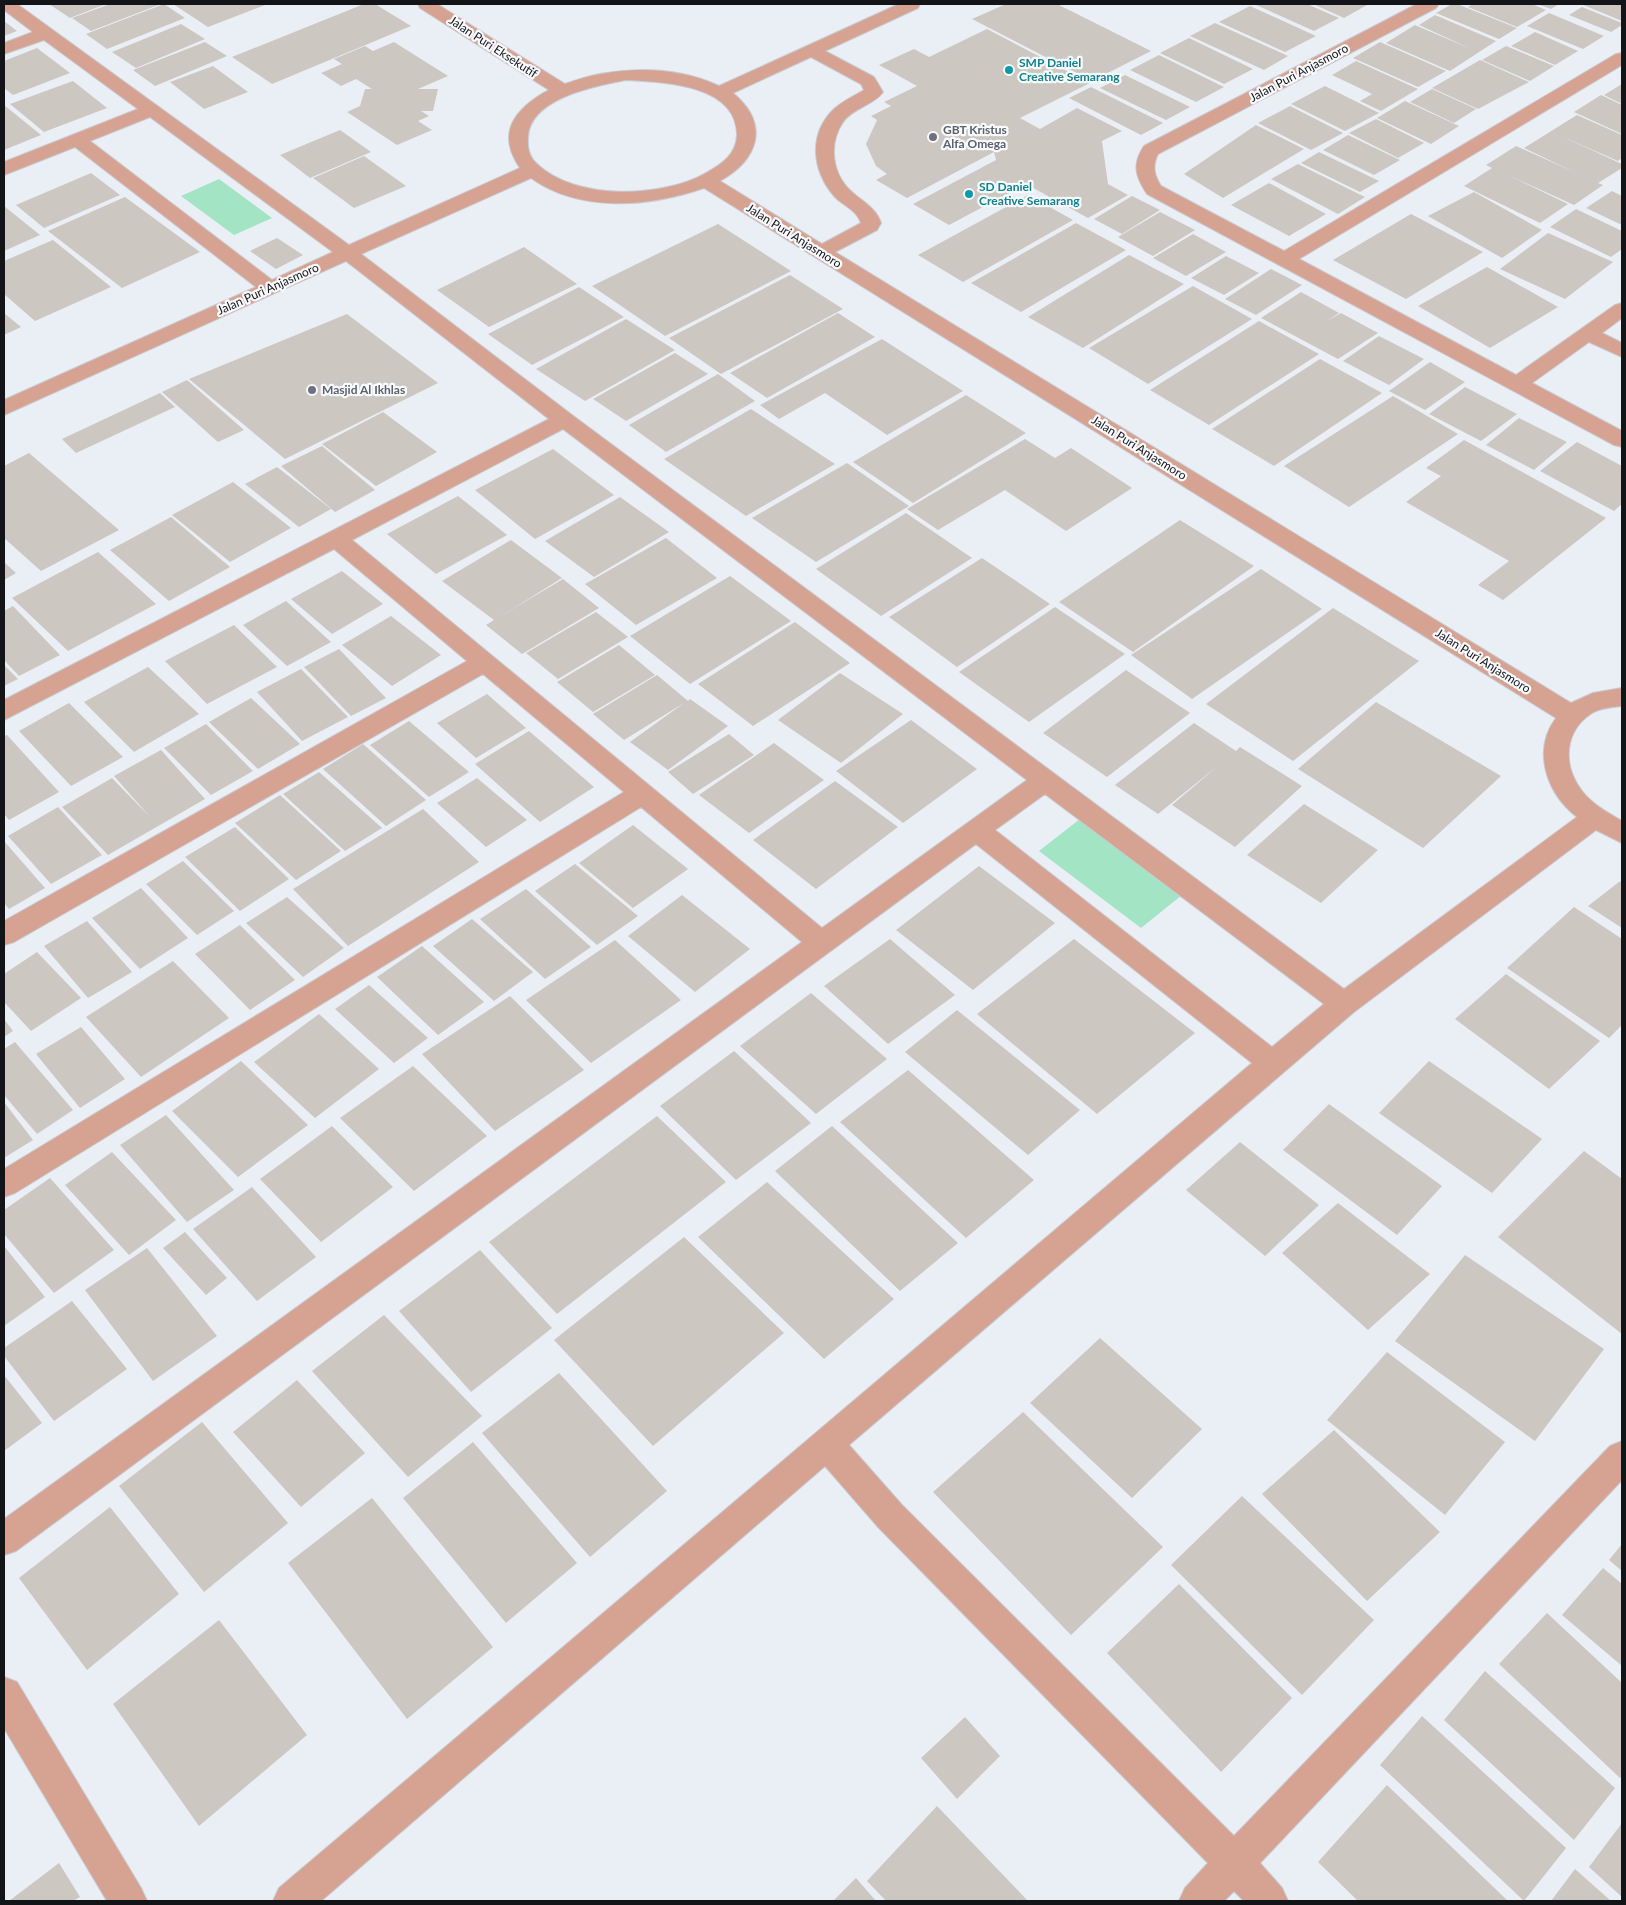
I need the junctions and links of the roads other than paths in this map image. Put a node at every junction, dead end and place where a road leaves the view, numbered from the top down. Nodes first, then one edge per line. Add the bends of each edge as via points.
1 (6, 4) edge
2 (426, 4) edge
3 (912, 4) edge
4 (1430, 4) edge
5 (46, 33) junction
6 (4, 49) edge
7 (811, 50) junction
8 (1622, 58) edge
9 (561, 90) junction
10 (719, 93) junction
11 (152, 110) junction
12 (77, 140) junction
13 (4, 169) edge
14 (532, 170) junction
15 (706, 181) junction
16 (821, 252) junction
17 (347, 253) junction
18 (1284, 260) junction
19 (270, 288) junction
20 (1622, 309) edge
21 (1588, 334) junction
22 (1622, 351) edge
23 (1517, 384) junction
24 (4, 408) edge
25 (564, 420) junction
26 (1622, 440) edge
27 (336, 538) junction
28 (484, 662) junction
29 (1622, 697) edge
30 (4, 711) edge
31 (1571, 715) junction
32 (1045, 780) junction
33 (643, 793) junction
34 (1595, 817) junction
35 (978, 831) junction
36 (1622, 832) edge
37 (4, 934) edge
38 (822, 943) junction
39 (1344, 1004) junction
40 (1272, 1063) junction
41 (4, 1184) edge
42 (827, 1444) junction
43 (1622, 1457) edge
44 (4, 1539) edge
45 (4, 1695) edge
46 (1234, 1862) junction
47 (128, 1901) edge
48 (292, 1901) edge
49 (1198, 1901) edge
50 (1269, 1901) edge

1 - 5 street
2 - 9 street, Jalan Puri Eksekutif
3 - 7 street
4 - 18 street, Jalan Puri Anjasmoro via 1148,154 1145,177 1154,190
5 - 6 street
5 - 11 street
7 - 10 street
7 - 16 street via 868,81 874,92 839,114 824,138 825,168 842,193 866,213 871,223
8 - 18 street
9 - 10 street via 592,80 660,76 692,82
9 - 14 street via 539,104 523,120 517,137 520,155
10 - 15 street via 739,108 748,127 746,146 731,165
11 - 12 street
11 - 17 street
12 - 13 street
12 - 19 street
14 - 15 street via 559,186 613,197 672,193
14 - 17 street, Jalan Puri Anjasmoro
15 - 16 street, Jalan Puri Anjasmoro
16 - 31 street, Jalan Puri Anjasmoro
17 - 19 street, Jalan Puri Anjasmoro
17 - 25 street
18 - 23 street, Jalan Puri Anjasmoro
19 - 24 street, Jalan Puri Anjasmoro
20 - 21 street
21 - 22 street
21 - 23 street
23 - 26 street, Jalan Puri Anjasmoro
25 - 27 street
25 - 32 street
27 - 28 street
27 - 30 street
28 - 33 street
28 - 37 street
29 - 31 street via 1590,704
31 - 34 street via 1558,732 1554,753 1558,775 1573,798
32 - 35 street
32 - 39 street
33 - 38 street
33 - 41 street
34 - 36 street
34 - 39 street
35 - 38 street
35 - 40 street
38 - 44 street
39 - 40 street
40 - 42 street
42 - 46 street via 890,1516
42 - 48 street
43 - 46 street
45 - 47 street
46 - 49 street
46 - 50 street

